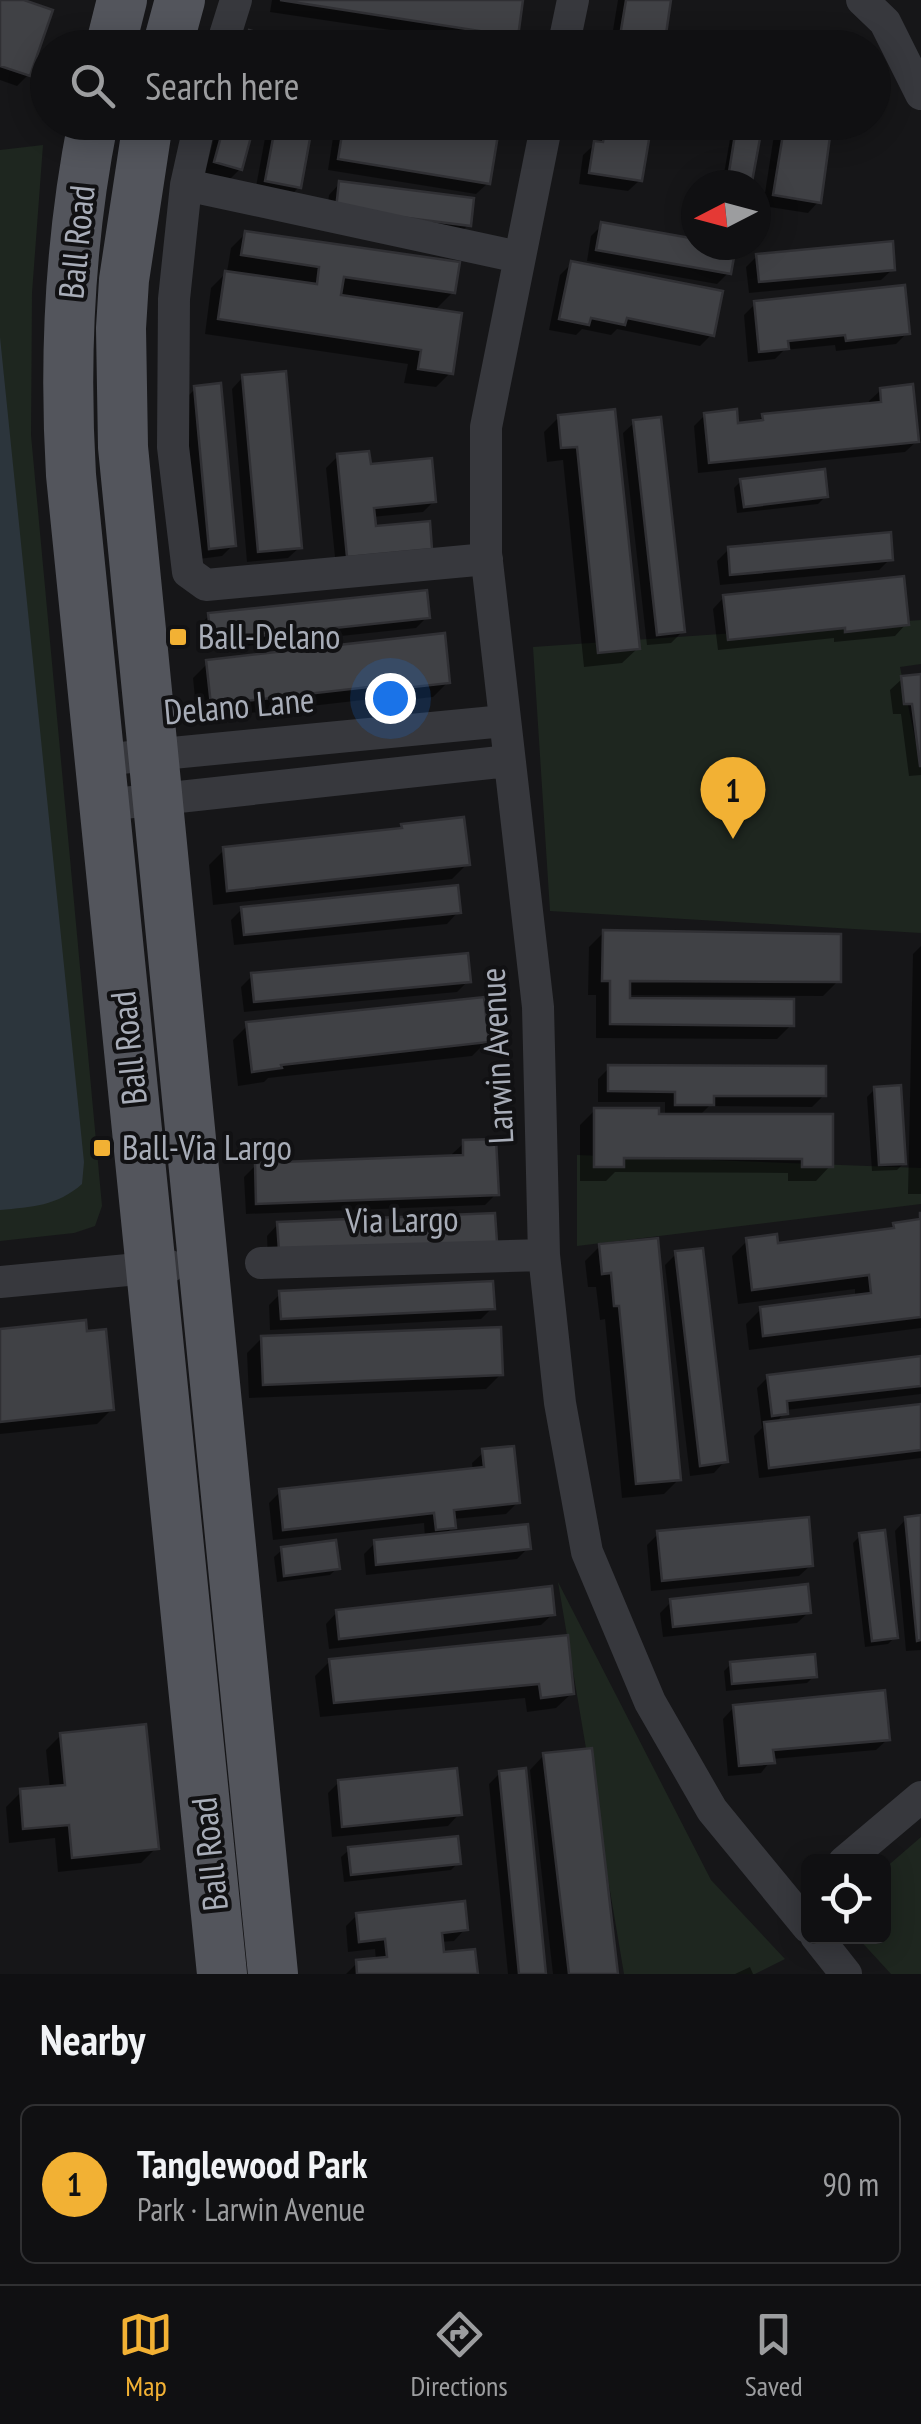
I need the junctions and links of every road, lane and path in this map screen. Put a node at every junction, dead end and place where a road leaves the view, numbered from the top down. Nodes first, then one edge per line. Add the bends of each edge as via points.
1 (122, 0) edge
2 (180, 0) edge
3 (236, 0) edge
4 (573, 0) edge
5 (862, 0) edge
6 (114, 30) edge
7 (172, 30) edge
8 (227, 30) edge
9 (567, 30) edge
10 (888, 30) edge
11 (891, 36) edge
12 (921, 94) edge
13 (180, 140) edge
14 (543, 140) edge
15 (89, 141) edge
16 (158, 159) edge
17 (519, 256) junction
18 (487, 559) junction
19 (504, 721) junction
20 (508, 761) junction
21 (156, 777) junction
22 (102, 782) junction
23 (544, 1255) junction
24 (262, 1263) dead end
25 (204, 1264) junction
26 (150, 1267) junction
27 (0, 1282) edge
28 (921, 1797) edge
29 (853, 1854) edge
30 (801, 1906) edge
31 (822, 1944) edge
32 (222, 1974) edge
33 (273, 1974) edge
34 (846, 1974) edge

1 - 6 main road
2 - 7 main road
3 - 8 street
4 - 9 street
5 - 10 street
11 - 12 street
13 - 16 street
14 - 17 street, Larwin Avenue
15 - 16 main road
15 - 22 main road, Ball Road via 72,275 66,404
16 - 17 street
16 - 18 street via 174,299 173,446 188,572 206,585
16 - 21 main road, Ball Road via 122,312 123,447
17 - 18 street, Larwin Avenue via 486,427
18 - 19 street, Larwin Avenue
19 - 20 street, Larwin Avenue
19 - 21 street, Delano Lane
20 - 21 street, Delano Lane
20 - 23 street, Larwin Avenue via 540,1026
21 - 22 street, Delano Lane
21 - 22 street, Delano Lane
21 - 25 main road, Ball Road
22 - 26 main road, Ball Road
23 - 24 street, Via Largo
23 - 30 street, Larwin Avenue via 560,1403 586,1552 602,1594 650,1702 712,1810
25 - 26 street
25 - 33 main road, Ball Road
26 - 27 street
26 - 32 main road, Ball Road
28 - 29 street
31 - 34 street

